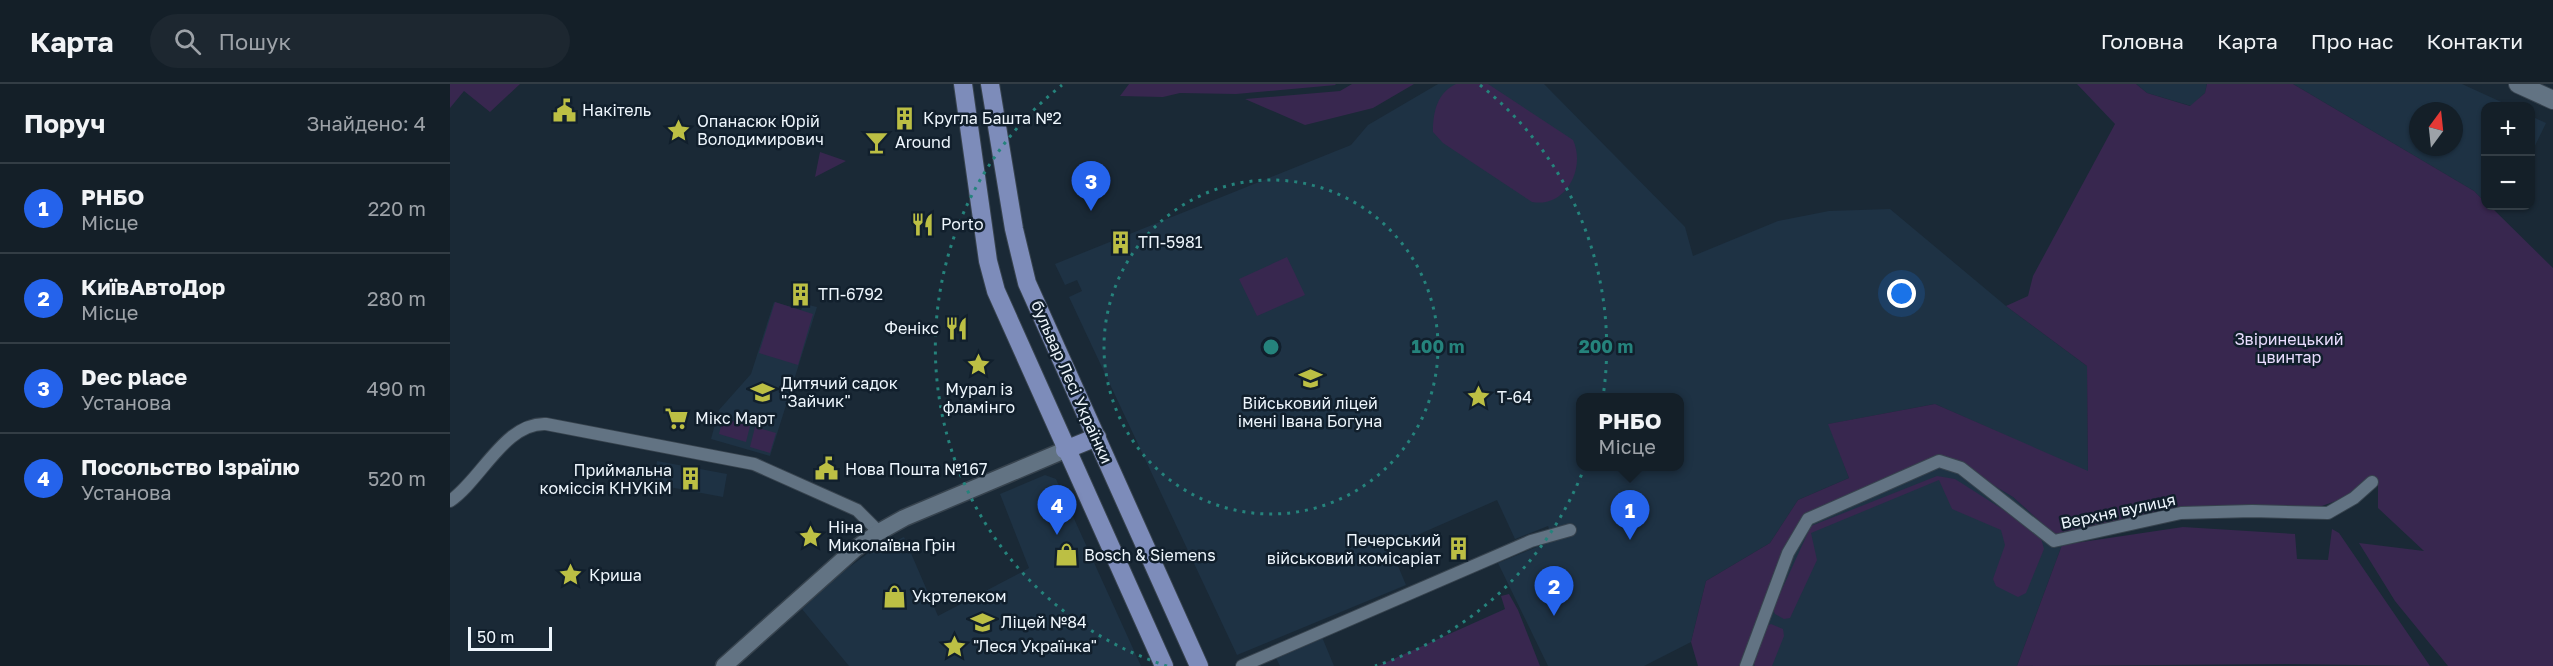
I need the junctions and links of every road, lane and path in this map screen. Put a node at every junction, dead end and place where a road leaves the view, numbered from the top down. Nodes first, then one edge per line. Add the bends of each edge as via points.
1 (963, 84) edge
2 (990, 84) edge
3 (2518, 84) edge
4 (2553, 100) edge
5 (1097, 436) junction
6 (1065, 450) junction
7 (2372, 482) dead end
8 (450, 501) edge
9 (1570, 530) dead end
10 (879, 532) junction
11 (724, 666) edge
12 (1164, 666) edge
13 (1199, 666) edge
14 (1242, 666) edge
15 (1746, 666) edge

1 - 6 main road, бульвар Лесі Українки via 988,261 996,291
2 - 5 main road, бульвар Лесі Українки via 1021,266
3 - 4 main road
5 - 6 main road
5 - 13 main road, бульвар Лесі Українки
6 - 10 street
6 - 12 main road, бульвар Лесі Українки
7 - 15 street, Верхня вулиця via 2328,513 2181,513 2054,541 1961,468 1939,461 1808,519 1788,553
8 - 10 street via 517,431 536,423 754,464 857,510
9 - 14 street via 1531,541
10 - 11 street

